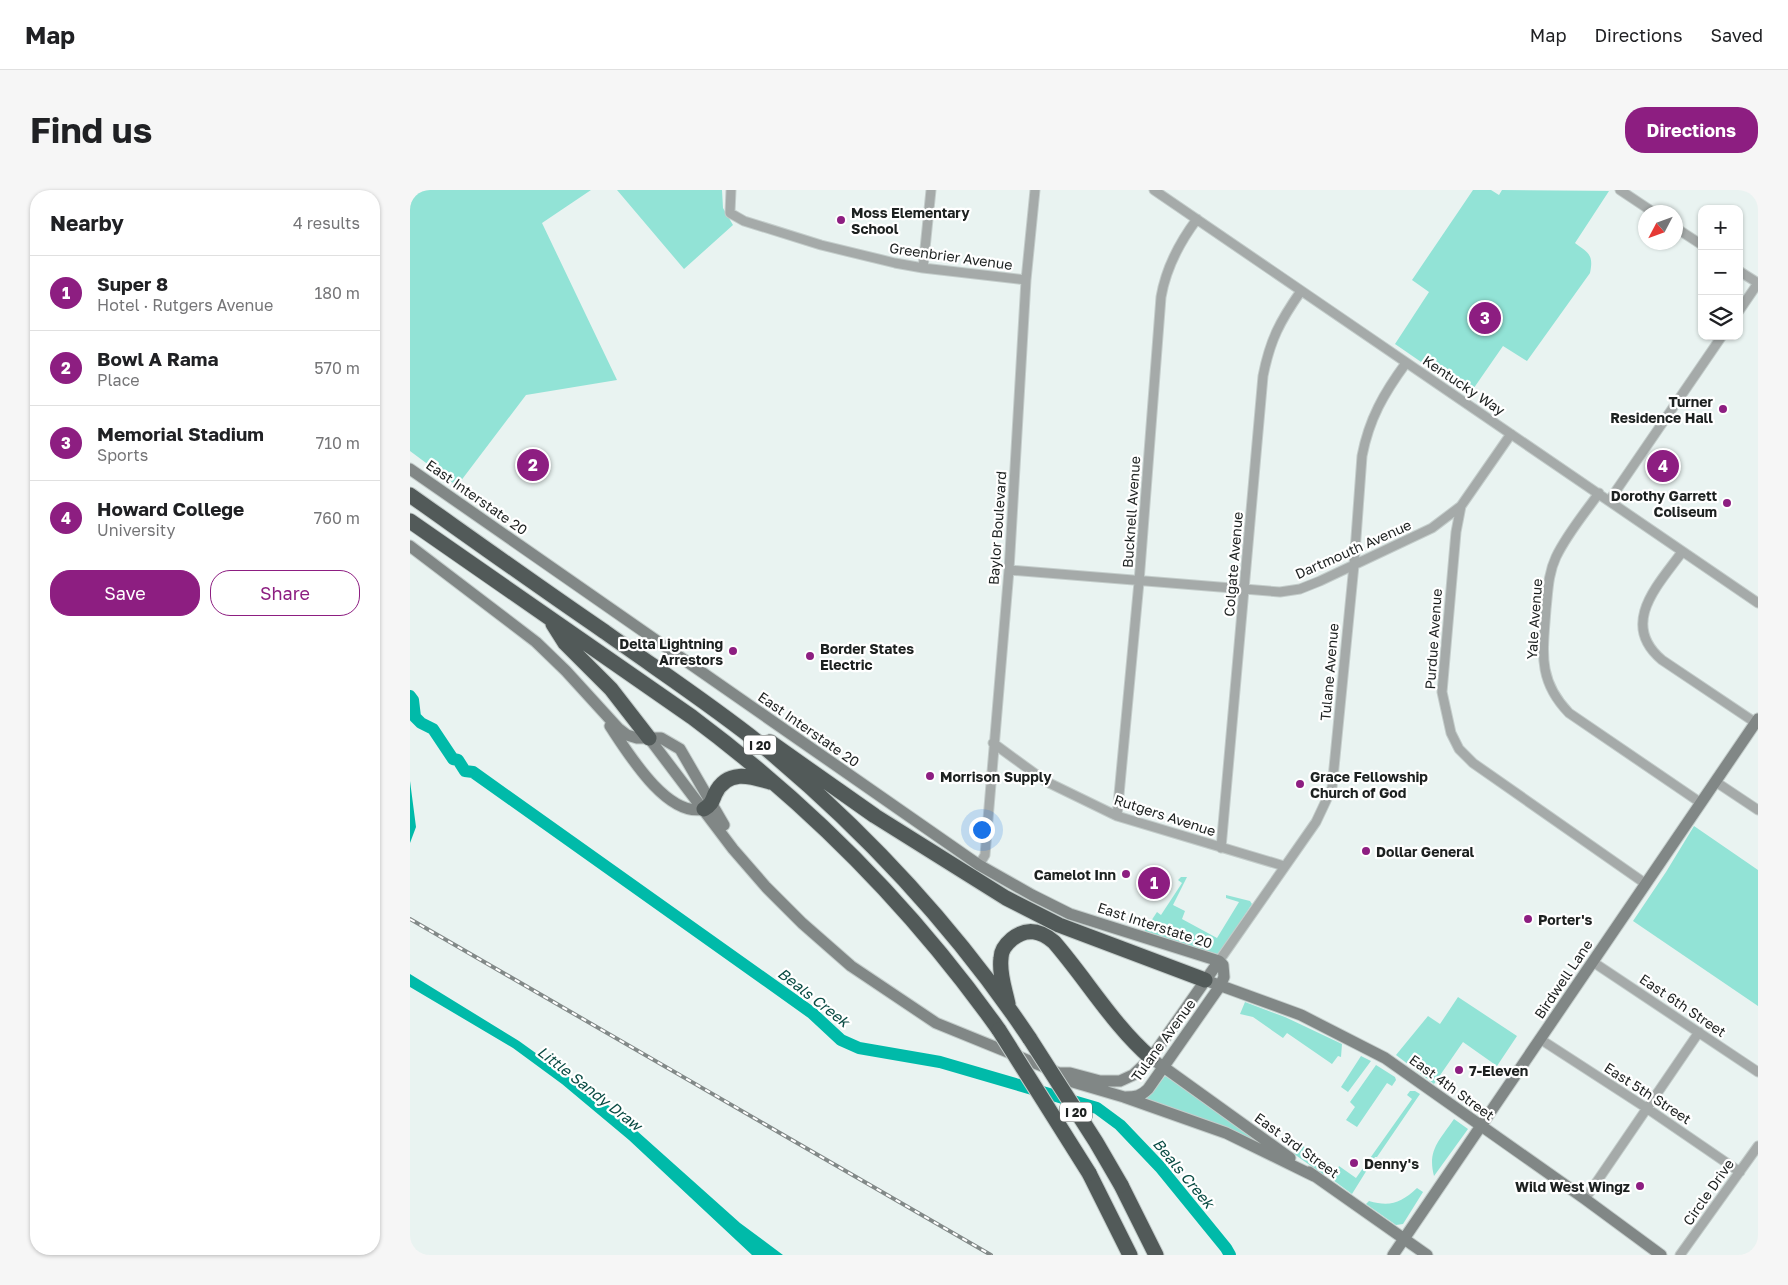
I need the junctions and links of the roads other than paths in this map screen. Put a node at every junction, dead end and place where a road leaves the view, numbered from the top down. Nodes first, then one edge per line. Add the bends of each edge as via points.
1 (731, 190) edge
2 (931, 190) edge
3 (1034, 190) edge
4 (1154, 190) edge
5 (1620, 190) edge
6 (1642, 205) edge
7 (1197, 219) junction
8 (1683, 233) edge
9 (1698, 242) edge
10 (923, 268) junction
11 (1743, 273) edge
12 (1026, 280) junction
13 (1758, 283) edge
14 (1301, 291) junction
15 (1743, 305) edge
16 (1719, 340) edge
17 (1406, 362) junction
18 (1511, 434) junction
19 (410, 469) edge
20 (1599, 493) junction
21 (410, 495) edge
22 (1609, 501) junction
23 (1461, 506) junction
24 (416, 525) edge
25 (410, 546) edge
26 (1682, 552) junction
27 (1354, 565) junction
28 (1009, 570) junction
29 (1139, 582) junction
30 (1245, 591) junction
31 (1758, 603) edge
32 (548, 617) junction
33 (597, 706) junction
34 (728, 719) junction
35 (1757, 721) edge
36 (649, 738) junction
37 (994, 744) junction
38 (1716, 782) junction
39 (777, 784) junction
40 (1701, 803) junction
41 (708, 807) junction
42 (1758, 810) edge
43 (1117, 816) junction
44 (1221, 848) junction
45 (978, 865) junction
46 (1284, 866) junction
47 (1646, 884) junction
48 (1219, 961) junction
49 (1593, 962) junction
50 (1205, 980) junction
51 (1220, 986) junction
52 (1008, 1006) junction
53 (1699, 1032) junction
54 (1540, 1039) junction
55 (1151, 1058) junction
56 (1164, 1067) junction
57 (1758, 1072) edge
58 (1059, 1073) junction
59 (1124, 1097) junction
60 (1648, 1109) junction
61 (1481, 1126) junction
62 (1758, 1146) edge
63 (1740, 1172) junction
64 (1314, 1176) junction
65 (1585, 1199) junction
66 (1404, 1239) junction
67 (1130, 1255) edge
68 (1156, 1255) edge
69 (1393, 1255) edge
70 (1427, 1255) edge
71 (1661, 1255) edge
72 (1680, 1255) edge

1 - 10 street, Greenbrier Avenue via 730,213 744,221 821,245
2 - 10 street
3 - 12 street, Baylor Boulevard
4 - 7 street, Kentucky Way
5 - 6 street
7 - 14 street, Kentucky Way
7 - 29 street, Bucknell Avenue via 1173,258 1160,297
8 - 9 street
10 - 12 street, Greenbrier Avenue
11 - 13 street
12 - 28 street, Baylor Boulevard
13 - 15 street
14 - 17 street, Kentucky Way
14 - 30 street, Colgate Avenue via 1275,332 1263,376
16 - 22 street
17 - 18 street, Kentucky Way
17 - 27 street, Tulane Avenue via 1376,409 1365,441
18 - 20 street, Kentucky Way
18 - 23 street, Purdue Avenue
19 - 45 main road, East Interstate 20
20 - 22 street, Kentucky Way
20 - 40 street, Yale Avenue via 1562,544 1549,577 1543,655 1546,675 1552,692 1569,713
21 - 34 highway, I 20
22 - 26 street, Kentucky Way
23 - 27 street, Dartmouth Avenue via 1432,528
23 - 47 street, Purdue Avenue via 1455,540 1442,692 1451,734 1473,763
24 - 32 highway, I 20
25 - 33 main road via 536,642
26 - 31 street, Kentucky Way
26 - 35 street via 1651,596 1644,613 1646,641 1662,660
27 - 30 street, Dartmouth Avenue via 1300,589
27 - 46 street, Tulane Avenue via 1332,788 1316,822
28 - 29 street, Dartmouth Avenue
28 - 37 street, Baylor Boulevard
29 - 30 street, Dartmouth Avenue
29 - 43 street, Bucknell Avenue
30 - 44 street, Colgate Avenue
32 - 36 highway via 565,643 611,689
32 - 39 highway, I 20 via 692,717
33 - 36 main road via 627,735
33 - 41 main road via 647,778 666,796 688,810
34 - 50 highway via 751,728 875,816 1006,898 1059,925
34 - 52 highway, I 20 via 808,786 866,842 943,925
35 - 38 main road, Birdwell Lane
36 - 41 main road
36 - 41 main road via 662,738 680,749 691,766
37 - 43 street, Rutgers Avenue via 1045,780
37 - 45 street, Baylor Boulevard via 985,855
38 - 40 main road, Birdwell Lane
38 - 42 street
39 - 41 highway via 747,775 729,779 720,785
39 - 67 highway, I 20, bridge via 851,854 956,972 999,1030 1089,1173
40 - 47 main road, Birdwell Lane
41 - 58 main road via 733,849 766,886 851,966 936,1022
43 - 44 street, Rutgers Avenue
44 - 46 street, Rutgers Avenue
45 - 48 main road, East Interstate 20 via 1070,914
46 - 48 street, Tulane Avenue
47 - 49 main road, Birdwell Lane
48 - 50 main road, Tulane Avenue
48 - 51 main road via 1224,965
49 - 53 street, East 6th Street
49 - 54 main road, Birdwell Lane
50 - 51 main road, East 4th Street
50 - 55 main road, Tulane Avenue
51 - 56 main road, Tulane Avenue
51 - 61 main road, East 4th Street via 1301,1014 1385,1058
52 - 55 highway via 1000,969 1002,951 1018,935 1040,932 1054,942
52 - 68 highway, I 20, bridge via 1096,1142
53 - 57 street, East 6th Street
53 - 60 street
54 - 60 street, East 5th Street
54 - 61 main road, Birdwell Lane
55 - 56 main road, East 3rd Street
55 - 58 main road, Tulane Avenue via 1133,1075 1120,1081 1100,1081
56 - 59 main road, Tulane Avenue via 1144,1094
56 - 64 main road, East 3rd Street
58 - 59 main road via 1066,1080
59 - 64 main road via 1226,1133
60 - 63 street, East 5th Street
60 - 65 street
61 - 65 main road, East 4th Street
61 - 66 main road, Birdwell Lane
62 - 63 street, Circle Drive
63 - 72 street, Circle Drive
64 - 66 main road, East 3rd Street
65 - 71 main road, East 4th Street
66 - 69 main road, Birdwell Lane
66 - 70 main road, East 3rd Street

